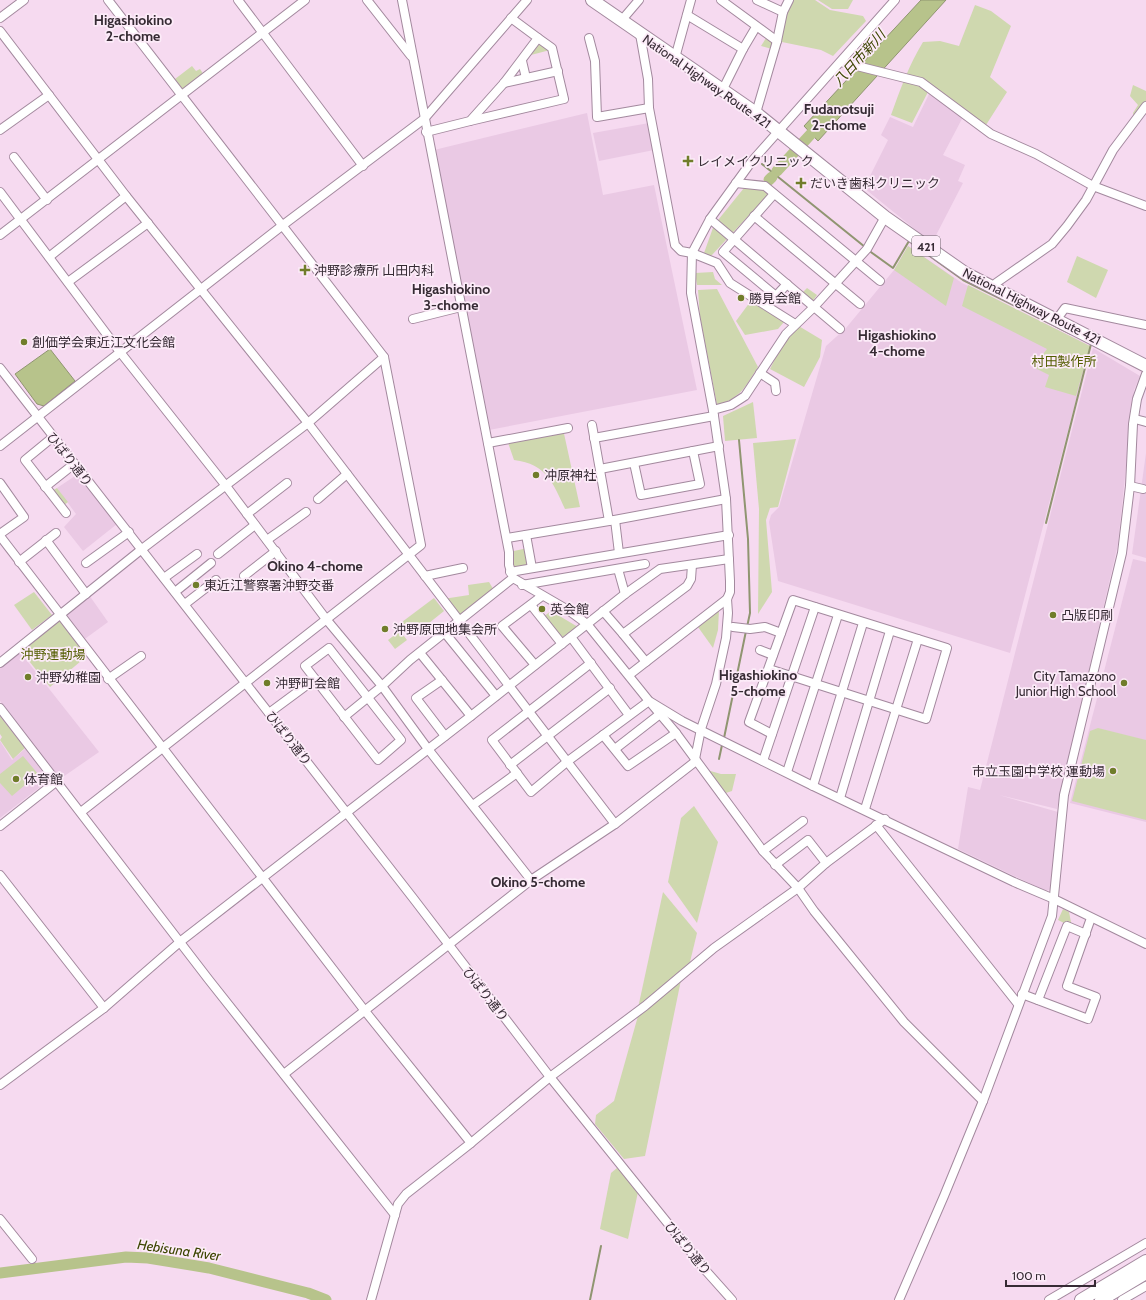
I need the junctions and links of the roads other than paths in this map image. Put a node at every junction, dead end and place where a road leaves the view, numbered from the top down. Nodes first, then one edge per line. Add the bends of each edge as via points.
1 (24, 0) edge
2 (108, 0) edge
3 (238, 0) edge
4 (305, 0) edge
5 (367, 0) edge
6 (402, 0) edge
7 (527, 0) edge
8 (592, 0) edge
9 (639, 0) edge
10 (691, 0) edge
11 (722, 0) edge
12 (757, 0) edge
13 (789, 0) edge
14 (895, 0) edge
15 (783, 12) junction
16 (687, 15) junction
17 (0, 18) edge
18 (511, 18) junction
19 (621, 21) junction
20 (756, 27) junction
21 (0, 31) edge
22 (263, 33) junction
23 (640, 34) junction
24 (538, 38) junction
25 (589, 38) dead end
26 (777, 41) junction
27 (743, 49) junction
28 (412, 57) junction
29 (675, 58) junction
30 (522, 61) junction
31 (841, 62) junction
32 (558, 71) junction
33 (526, 78) junction
34 (504, 83) junction
35 (722, 91) junction
36 (49, 95) junction
37 (182, 95) junction
38 (1146, 106) edge
39 (649, 108) junction
40 (756, 113) junction
41 (424, 118) junction
42 (470, 121) junction
43 (0, 130) edge
44 (426, 132) junction
45 (782, 135) junction
46 (14, 157) dead end
47 (99, 160) junction
48 (363, 166) junction
49 (736, 183) junction
50 (1093, 186) junction
51 (0, 192) edge
52 (774, 194) junction
53 (126, 196) junction
54 (47, 200) junction
55 (1146, 206) edge
56 (754, 216) junction
57 (885, 217) junction
58 (710, 218) junction
59 (21, 219) junction
60 (148, 223) junction
61 (283, 225) junction
62 (0, 236) edge
63 (734, 240) junction
64 (692, 253) junction
65 (48, 257) junction
66 (857, 260) junction
67 (880, 281) dead end
68 (68, 282) junction
69 (787, 284) junction
70 (836, 284) junction
71 (201, 289) junction
72 (996, 289) junction
73 (860, 304) dead end
74 (461, 307) junction
75 (814, 307) junction
76 (413, 319) dead end
77 (1057, 319) junction
78 (795, 324) junction
79 (1146, 325) edge
80 (840, 329) dead end
81 (120, 352) junction
82 (384, 357) junction
83 (1146, 366) edge
84 (0, 368) edge
85 (760, 373) junction
86 (1146, 374) edge
87 (776, 391) dead end
88 (714, 413) junction
89 (37, 416) junction
90 (1135, 419) junction
91 (1146, 422) edge
92 (308, 423) junction
93 (592, 425) dead end
94 (568, 428) dead end
95 (53, 437) junction
96 (594, 438) junction
97 (488, 443) junction
98 (0, 446) edge
99 (719, 446) junction
100 (693, 451) junction
101 (634, 463) junction
102 (74, 464) junction
103 (600, 469) junction
104 (347, 474) junction
105 (0, 483) edge
106 (288, 483) dead end
107 (226, 486) junction
108 (1130, 486) junction
109 (46, 487) junction
110 (1143, 489) dead end
111 (318, 499) dead end
112 (726, 499) junction
113 (306, 512) dead end
114 (66, 513) dead end
115 (247, 514) junction
116 (612, 521) junction
117 (255, 524) junction
118 (129, 532) junction
119 (56, 533) dead end
120 (0, 535) edge
121 (526, 535) junction
122 (729, 535) junction
123 (507, 538) junction
124 (46, 540) junction
125 (267, 540) junction
126 (142, 549) junction
127 (276, 551) junction
128 (619, 553) junction
129 (197, 554) dead end
130 (218, 554) dead end
131 (408, 554) junction
132 (728, 559) junction
133 (19, 562) junction
134 (86, 563) dead end
135 (211, 563) dead end
136 (645, 564) dead end
137 (692, 565) junction
138 (463, 568) dead end
139 (532, 568) junction
140 (618, 568) junction
141 (512, 575) junction
142 (244, 576) dead end
143 (425, 576) junction
144 (164, 578) junction
145 (216, 580) dead end
146 (522, 585) junction
147 (175, 592) junction
148 (86, 594) junction
149 (624, 594) junction
150 (542, 596) junction
151 (727, 599) junction
152 (185, 604) junction
153 (531, 605) junction
154 (815, 607) junction
155 (603, 611) junction
156 (59, 615) junction
157 (838, 615) junction
158 (326, 619) junction
159 (460, 621) junction
160 (863, 623) junction
161 (587, 624) junction
162 (733, 627) dead end
163 (890, 631) junction
164 (446, 633) junction
165 (781, 633) junction
166 (623, 634) junction
167 (571, 636) junction
168 (918, 639) junction
169 (562, 644) junction
170 (760, 650) dead end
171 (420, 653) junction
172 (774, 655) junction
173 (141, 656) dead end
174 (646, 662) junction
175 (0, 663) edge
176 (590, 663) junction
177 (535, 665) junction
178 (769, 669) junction
179 (629, 675) junction
180 (792, 676) junction
181 (108, 679) junction
182 (315, 679) junction
183 (442, 680) junction
184 (246, 683) junction
185 (816, 684) junction
186 (382, 686) junction
187 (509, 686) junction
188 (610, 688) junction
189 (842, 692) junction
190 (496, 696) junction
191 (368, 697) junction
192 (649, 701) junction
193 (869, 701) junction
194 (0, 708) edge
195 (896, 709) junction
196 (529, 711) junction
197 (269, 713) junction
198 (660, 714) junction
199 (629, 715) junction
200 (471, 716) junction
201 (344, 717) junction
202 (701, 729) junction
203 (676, 733) junction
204 (772, 734) junction
205 (603, 735) junction
206 (445, 736) junction
207 (548, 736) junction
208 (163, 749) junction
209 (428, 749) junction
210 (615, 749) junction
211 (696, 760) junction
212 (568, 761) junction
213 (763, 761) junction
214 (510, 765) junction
215 (787, 772) junction
216 (516, 773) junction
217 (57, 781) junction
218 (813, 786) junction
219 (840, 798) junction
220 (473, 806) junction
221 (865, 809) junction
222 (81, 812) junction
223 (346, 812) junction
224 (886, 819) junction
225 (803, 821) dead end
226 (615, 824) junction
227 (876, 825) junction
228 (0, 826) edge
229 (764, 851) junction
230 (826, 864) junction
231 (775, 865) junction
232 (0, 875) edge
233 (263, 878) junction
234 (531, 880) junction
235 (798, 888) junction
236 (1054, 899) junction
237 (1092, 918) junction
238 (1086, 934) junction
239 (180, 941) junction
240 (1146, 944) edge
241 (447, 945) junction
242 (1022, 994) junction
243 (1038, 1000) junction
244 (1018, 1004) junction
245 (104, 1008) junction
246 (365, 1011) junction
247 (284, 1074) junction
248 (550, 1077) junction
249 (0, 1085) edge
250 (983, 1100) junction
251 (471, 1143) junction
252 (395, 1216) junction
253 (0, 1219) edge
254 (1146, 1243) edge
255 (32, 1259) dead end
256 (1146, 1261) edge
257 (1146, 1273) edge
258 (1146, 1286) edge
259 (371, 1300) edge
260 (732, 1300) edge
261 (899, 1300) edge
262 (1049, 1300) edge
263 (1081, 1300) edge
264 (1101, 1300) edge
265 (1122, 1300) edge

1 - 17 street
2 - 37 street
3 - 22 street
4 - 22 street
5 - 28 street
6 - 28 street
7 - 18 street
8 - 19 highway, National Highway Route 421 / 421
9 - 19 street
10 - 16 street
11 - 20 street
12 - 15 street
13 - 15 street
14 - 31 street
15 - 26 street
16 - 27 street
16 - 29 street
18 - 24 street
18 - 41 street
19 - 23 highway, National Highway Route 421 / 421
20 - 26 street
20 - 27 street
21 - 36 street
22 - 37 street
22 - 48 street
23 - 29 highway, National Highway Route 421 / 421
23 - 39 street via 648,79
24 - 30 street
24 - 32 street via 552,48
25 - 39 street via 595,61 597,117
26 - 40 street
27 - 35 street
28 - 41 street
29 - 35 highway, National Highway Route 421 / 421
30 - 33 street
30 - 34 street
31 - 45 street
31 - 50 street via 921,82 991,134 1036,154
32 - 33 street
32 - 42 street via 564,99
33 - 34 street
34 - 42 street
35 - 40 highway, National Highway Route 421 / 421
36 - 43 street
36 - 47 street
37 - 47 street
37 - 61 street
38 - 50 street via 1113,150
39 - 64 street via 675,245 681,251
40 - 45 highway, National Highway Route 421 / 421
41 - 44 street
41 - 48 street
42 - 44 street
44 - 74 street
45 - 49 street
45 - 57 highway, National Highway Route 421 / 421
46 - 54 street
47 - 53 street
47 - 54 street
48 - 61 street
49 - 52 street via 765,186
49 - 58 street
50 - 55 street
50 - 72 street via 1086,200 1052,244 996,283
51 - 59 street
52 - 56 street
52 - 66 street
53 - 60 street
53 - 65 street
54 - 59 street
56 - 63 street
56 - 70 street
57 - 66 street via 868,249
57 - 72 highway, National Highway Route 421 / 421 via 965,273
58 - 63 street
58 - 64 street
59 - 62 street
59 - 65 street
60 - 68 street
60 - 71 street
61 - 71 street
61 - 82 street
63 - 69 street
63 - 69 street via 723,252 776,296
64 - 78 street via 717,263 730,283
64 - 88 street via 691,293
65 - 68 street
66 - 67 street
66 - 70 street
68 - 81 street
69 - 75 street
70 - 73 street
70 - 75 street
71 - 81 street
71 - 92 street
72 - 77 highway, National Highway Route 421 / 421
74 - 76 street
74 - 97 street
75 - 78 street
75 - 80 street
77 - 79 street via 1065,308
77 - 83 highway, National Highway Route 421 / 421
78 - 85 street
81 - 89 street
81 - 107 street
82 - 92 street
82 - 131 street via 421,545
84 - 89 street, ひばり通り
85 - 87 street via 775,383
85 - 88 street via 745,396
86 - 90 street via 1137,399
88 - 96 street
88 - 99 street
89 - 95 street, ひばり通り
89 - 98 street
90 - 91 street
90 - 108 street
92 - 104 street
92 - 107 street
93 - 96 street
94 - 97 street
95 - 102 street, ひばり通り
95 - 109 street via 25,460
96 - 103 street
97 - 123 street
99 - 100 street
99 - 112 street
100 - 101 street
100 - 101 street via 700,484 641,495
101 - 103 street
102 - 109 street
102 - 118 street, ひばり通り
103 - 116 street
104 - 111 street
104 - 131 street
105 - 120 street via 24,517
106 - 115 street
107 - 115 street
107 - 126 street
108 - 110 street
108 - 236 street via 1122,553 1064,795
109 - 114 street
112 - 116 street
112 - 122 street
113 - 125 street
115 - 117 street
116 - 121 street
116 - 128 street
117 - 125 street
117 - 130 street
118 - 126 street, ひばり通り
118 - 134 street
119 - 124 street
120 - 133 street
121 - 123 street
121 - 139 street
122 - 128 street
122 - 132 street
123 - 141 street
124 - 133 street
124 - 148 street
125 - 127 street
126 - 144 street, ひばり通り
126 - 148 street
127 - 142 street
127 - 158 street
128 - 139 street
129 - 144 street
131 - 143 street
131 - 158 street
132 - 137 street
132 - 151 street via 730,592
133 - 156 street
135 - 147 street
136 - 140 street
137 - 149 street via 660,569
137 - 166 street via 691,579 687,586
138 - 143 street
139 - 141 street
140 - 146 street
140 - 149 street
141 - 146 street
141 - 159 street
143 - 159 street
144 - 147 street, ひばり通り
145 - 152 street
146 - 150 street
147 - 152 street, ひばり通り
148 - 156 street
149 - 155 street
150 - 153 street
150 - 161 street
151 - 174 street
151 - 202 street via 726,638 716,684
152 - 184 street, ひばり通り
153 - 169 street
153 - 177 street via 502,626
154 - 157 street
154 - 165 street via 793,600
154 - 180 street
155 - 161 street
155 - 166 street
156 - 175 street
156 - 181 street
157 - 160 street
157 - 185 street
158 - 184 street
158 - 186 street
159 - 164 street
159 - 187 street
160 - 163 street
160 - 189 street
161 - 167 street
161 - 179 street
162 - 165 street via 765,627
163 - 168 street
163 - 193 street
164 - 171 street
164 - 190 street
165 - 172 street
166 - 174 street
167 - 169 street
167 - 176 street
168 - 195 street
168 - 195 street via 947,648 926,719
169 - 177 street
170 - 172 street
171 - 183 street
171 - 186 street
172 - 178 street
173 - 181 street
174 - 179 street
176 - 188 street
176 - 196 street
177 - 187 street
178 - 180 street
178 - 204 street via 749,722
179 - 192 street
180 - 185 street
180 - 204 street
181 - 208 street
182 - 191 street via 305,666 329,648
182 - 197 street
182 - 201 street
183 - 200 street
183 - 206 street via 416,698
184 - 197 street, ひばり通り
184 - 208 street
185 - 189 street
185 - 215 street
186 - 191 street
186 - 209 street
187 - 190 street
187 - 196 street
188 - 199 street
188 - 207 street
189 - 193 street
189 - 218 street
190 - 200 street
191 - 201 street
191 - 201 street via 401,740 378,760
192 - 198 street
192 - 199 street
192 - 202 street
193 - 195 street
193 - 219 street
194 - 217 street
195 - 221 street
196 - 207 street
196 - 214 street via 492,740
197 - 223 street, ひばり通り
198 - 203 street
198 - 210 street
199 - 205 street
200 - 206 street
202 - 211 street
202 - 213 street
203 - 210 street via 628,766
203 - 211 street
204 - 213 street
205 - 210 street
205 - 212 street
206 - 209 street
207 - 212 street
207 - 214 street
208 - 222 street
208 - 233 street
209 - 220 street
209 - 223 street
211 - 226 street
211 - 229 street
212 - 216 street via 531,792
212 - 226 street
213 - 215 street
214 - 216 street
215 - 218 street
216 - 220 street
217 - 222 street
217 - 228 street
218 - 219 street
219 - 221 street
220 - 234 street
221 - 224 street
222 - 239 street
223 - 233 street
223 - 241 street, ひばり通り
224 - 227 street
224 - 236 street
225 - 229 street
226 - 234 street
227 - 230 street
227 - 244 street
229 - 231 street
230 - 231 street via 808,840
230 - 235 street
231 - 235 street
232 - 245 street
233 - 239 street
233 - 246 street
234 - 241 street
235 - 248 street via 714,948 645,1006
235 - 250 street via 904,1022
236 - 237 street
236 - 242 street via 1052,916
237 - 238 street
237 - 240 street
238 - 243 street via 1066,926
238 - 243 street via 1066,986 1096,997 1088,1019
239 - 245 street
239 - 247 street
241 - 246 street
241 - 248 street, ひばり通り
242 - 243 street
242 - 244 street
244 - 250 street
245 - 249 street
246 - 247 street
246 - 251 street
247 - 252 street
248 - 251 street
248 - 260 street, ひばり通り via 706,1272
250 - 261 street
251 - 252 street via 406,1194 398,1204
252 - 259 street
253 - 255 street
254 - 262 street
256 - 263 highway
257 - 264 highway
258 - 265 street

